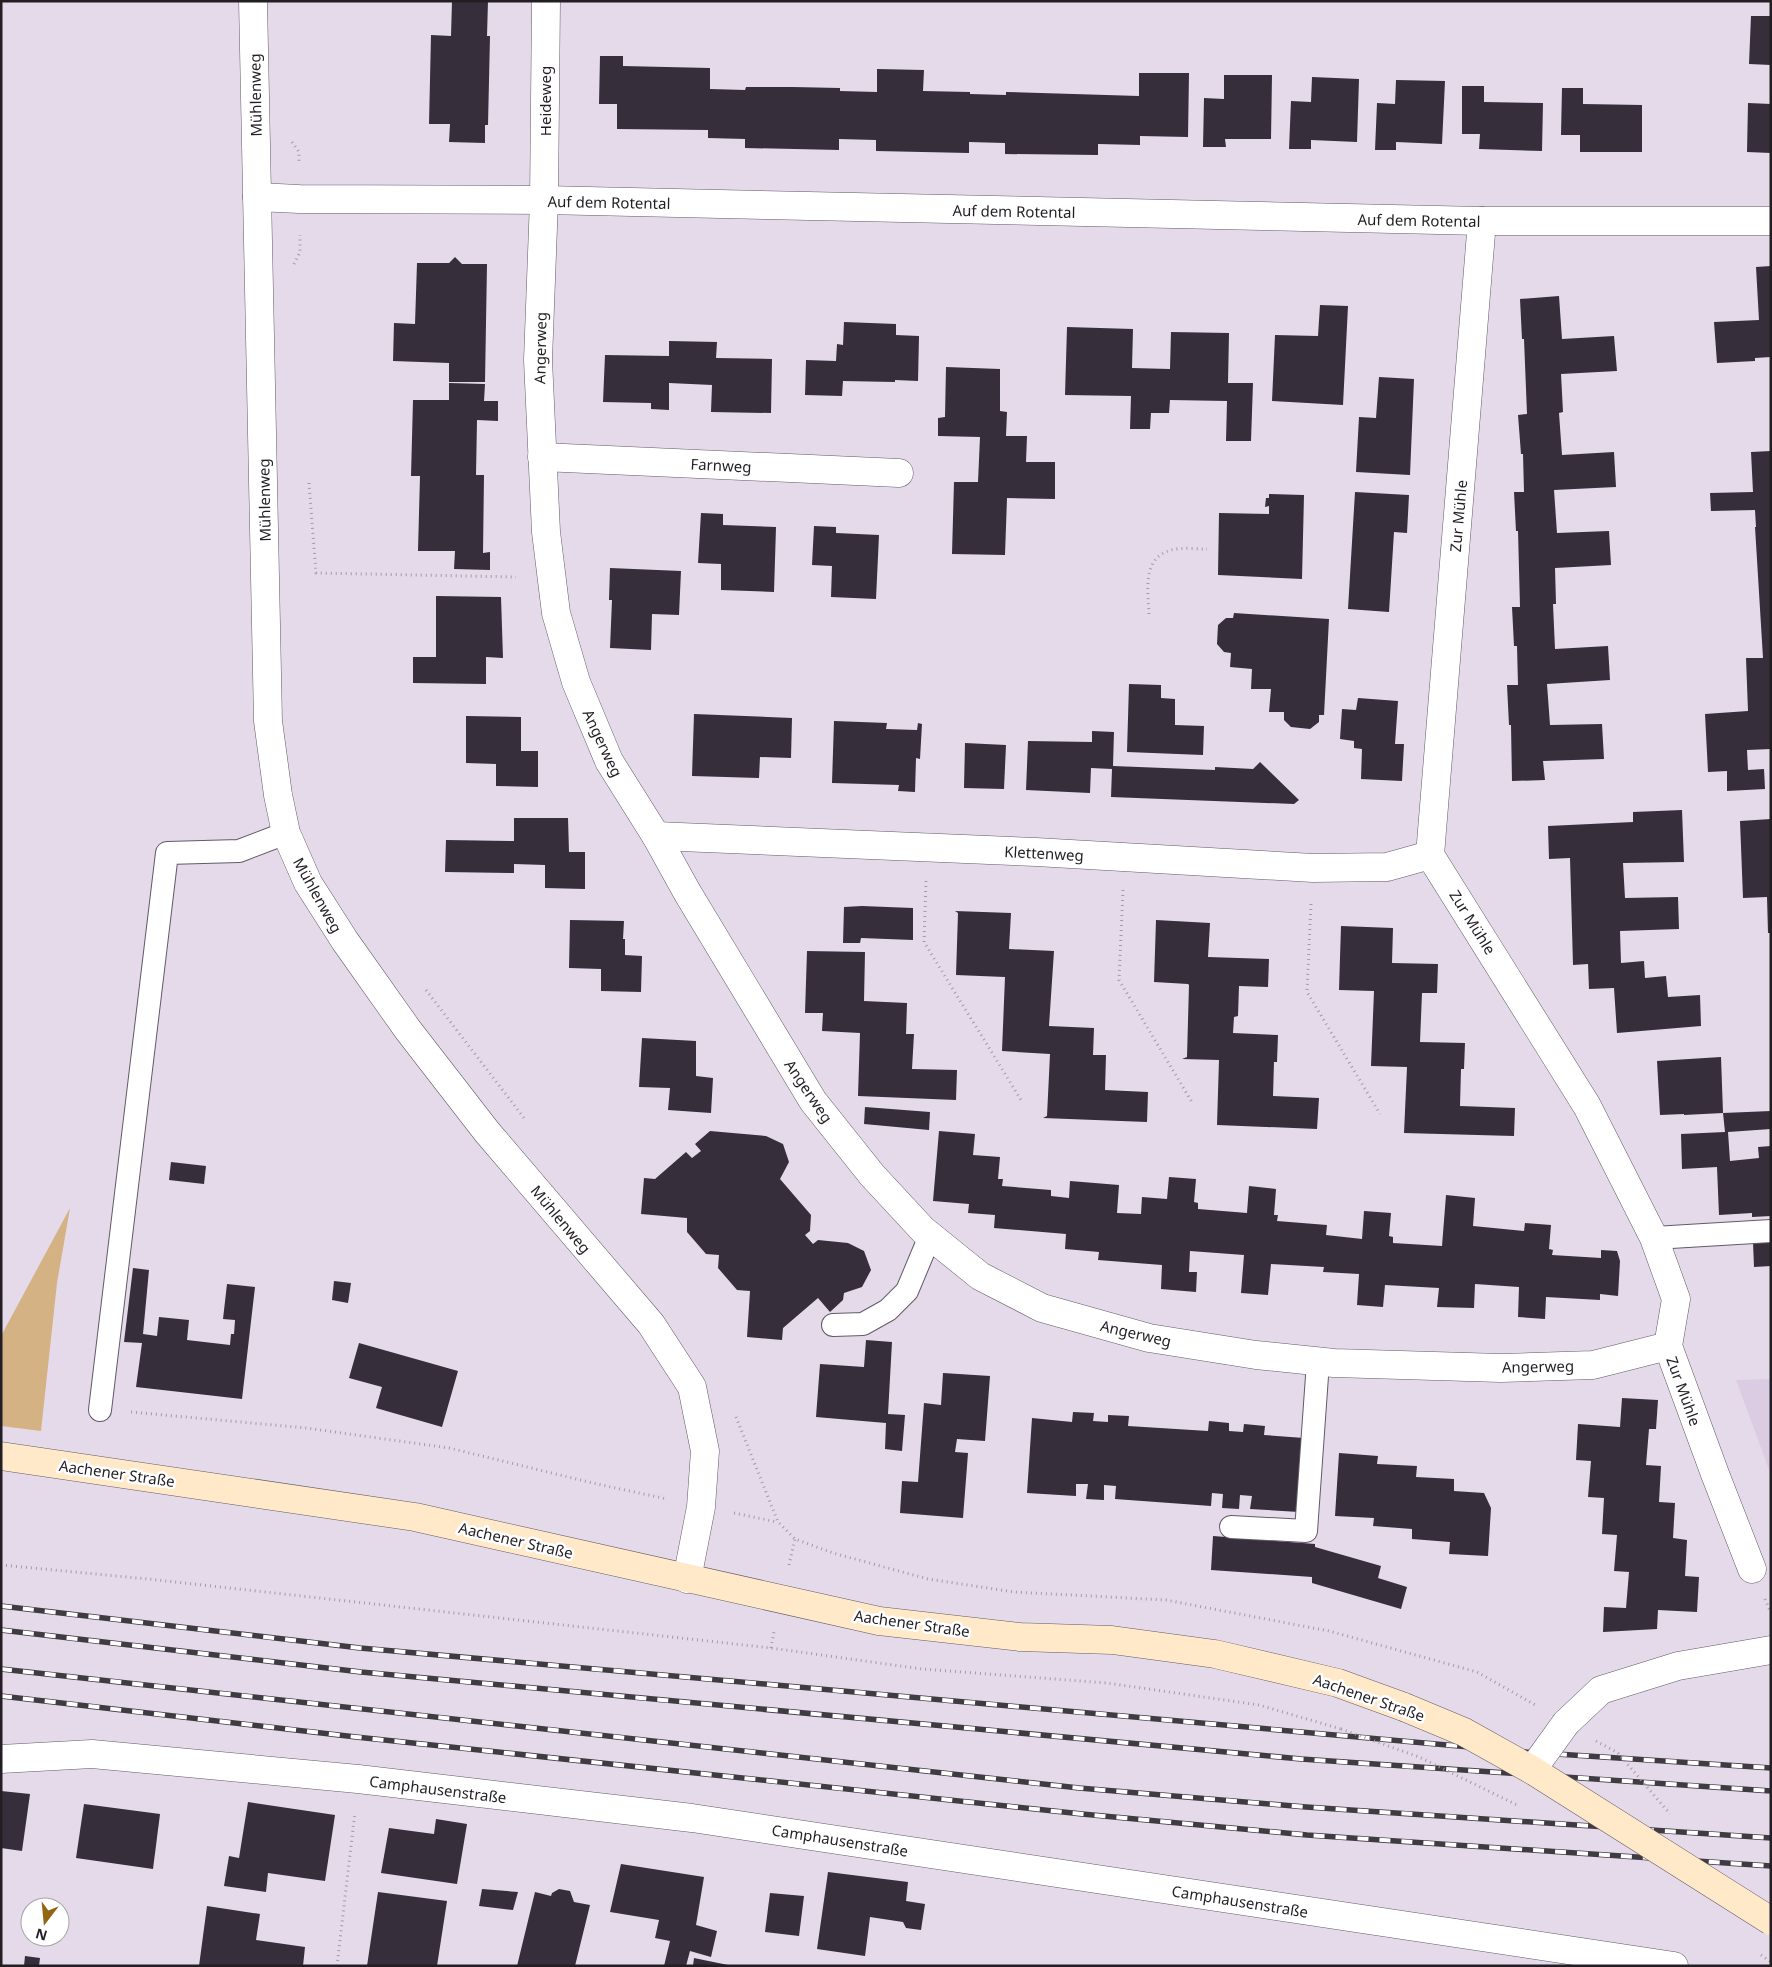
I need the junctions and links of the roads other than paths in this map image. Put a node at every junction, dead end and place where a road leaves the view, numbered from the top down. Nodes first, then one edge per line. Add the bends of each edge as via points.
1 (253, 1) edge
2 (546, 1) edge
3 (257, 197) junction
4 (544, 200) junction
5 (1482, 221) junction
6 (1771, 221) edge
7 (542, 457) junction
8 (899, 473) dead end
9 (286, 833) junction
10 (656, 836) junction
11 (1430, 855) junction
12 (1771, 1231) edge
13 (930, 1236) junction
14 (1654, 1238) junction
15 (833, 1325) dead end
16 (1668, 1346) junction
17 (1318, 1362) junction
18 (100, 1410) road end
19 (1, 1456) edge
20 (1231, 1527) dead end
21 (1752, 1569) dead end
22 (687, 1578) junction
23 (1771, 1650) edge
24 (1, 1759) edge
25 (1532, 1770) junction
26 (1771, 1921) edge
27 (1674, 1966) edge

1 - 3 street, Mühlenweg
2 - 4 street, Heideweg
3 - 4 street, Auf dem Rotental
3 - 9 street, Mühlenweg via 268,721
4 - 5 street, Auf dem Rotental
4 - 7 street, Angerweg via 538,360
5 - 6 street, Auf dem Rotental
5 - 11 street, Zur Mühle
7 - 8 street, Farnweg
7 - 10 street, Angerweg via 546,532 556,613 576,682 609,762
9 - 18 lane via 239,851 167,852
9 - 22 street, Mühlenweg via 308,883 408,1030 487,1132 651,1324 692,1387 705,1451 701,1507
10 - 11 street, Klettenweg via 1313,868 1387,867
10 - 13 street, Angerweg via 813,1101 872,1175
11 - 14 street, Zur Mühle via 1588,1106
12 - 14 lane
13 - 15 lane via 907,1291 888,1310 863,1324
13 - 17 street, Angerweg via 980,1276 1042,1308 1149,1338
14 - 16 street, Zur Mühle via 1676,1299
16 - 17 street, Angerweg via 1593,1365 1501,1368
16 - 21 street, Zur Mühle
17 - 20 lane via 1306,1531
19 - 22 main road, Aachener Straße via 415,1517
22 - 25 main road, Aachener Straße, bridge via 879,1621 1020,1638 1112,1640 1215,1654 1338,1683 1404,1707 1464,1732
23 - 25 street, bridge via 1678,1666 1601,1690 1566,1723
24 - 27 street, Camphausenstraße via 92,1754 692,1818
25 - 26 main road, Aachener Straße, bridge

